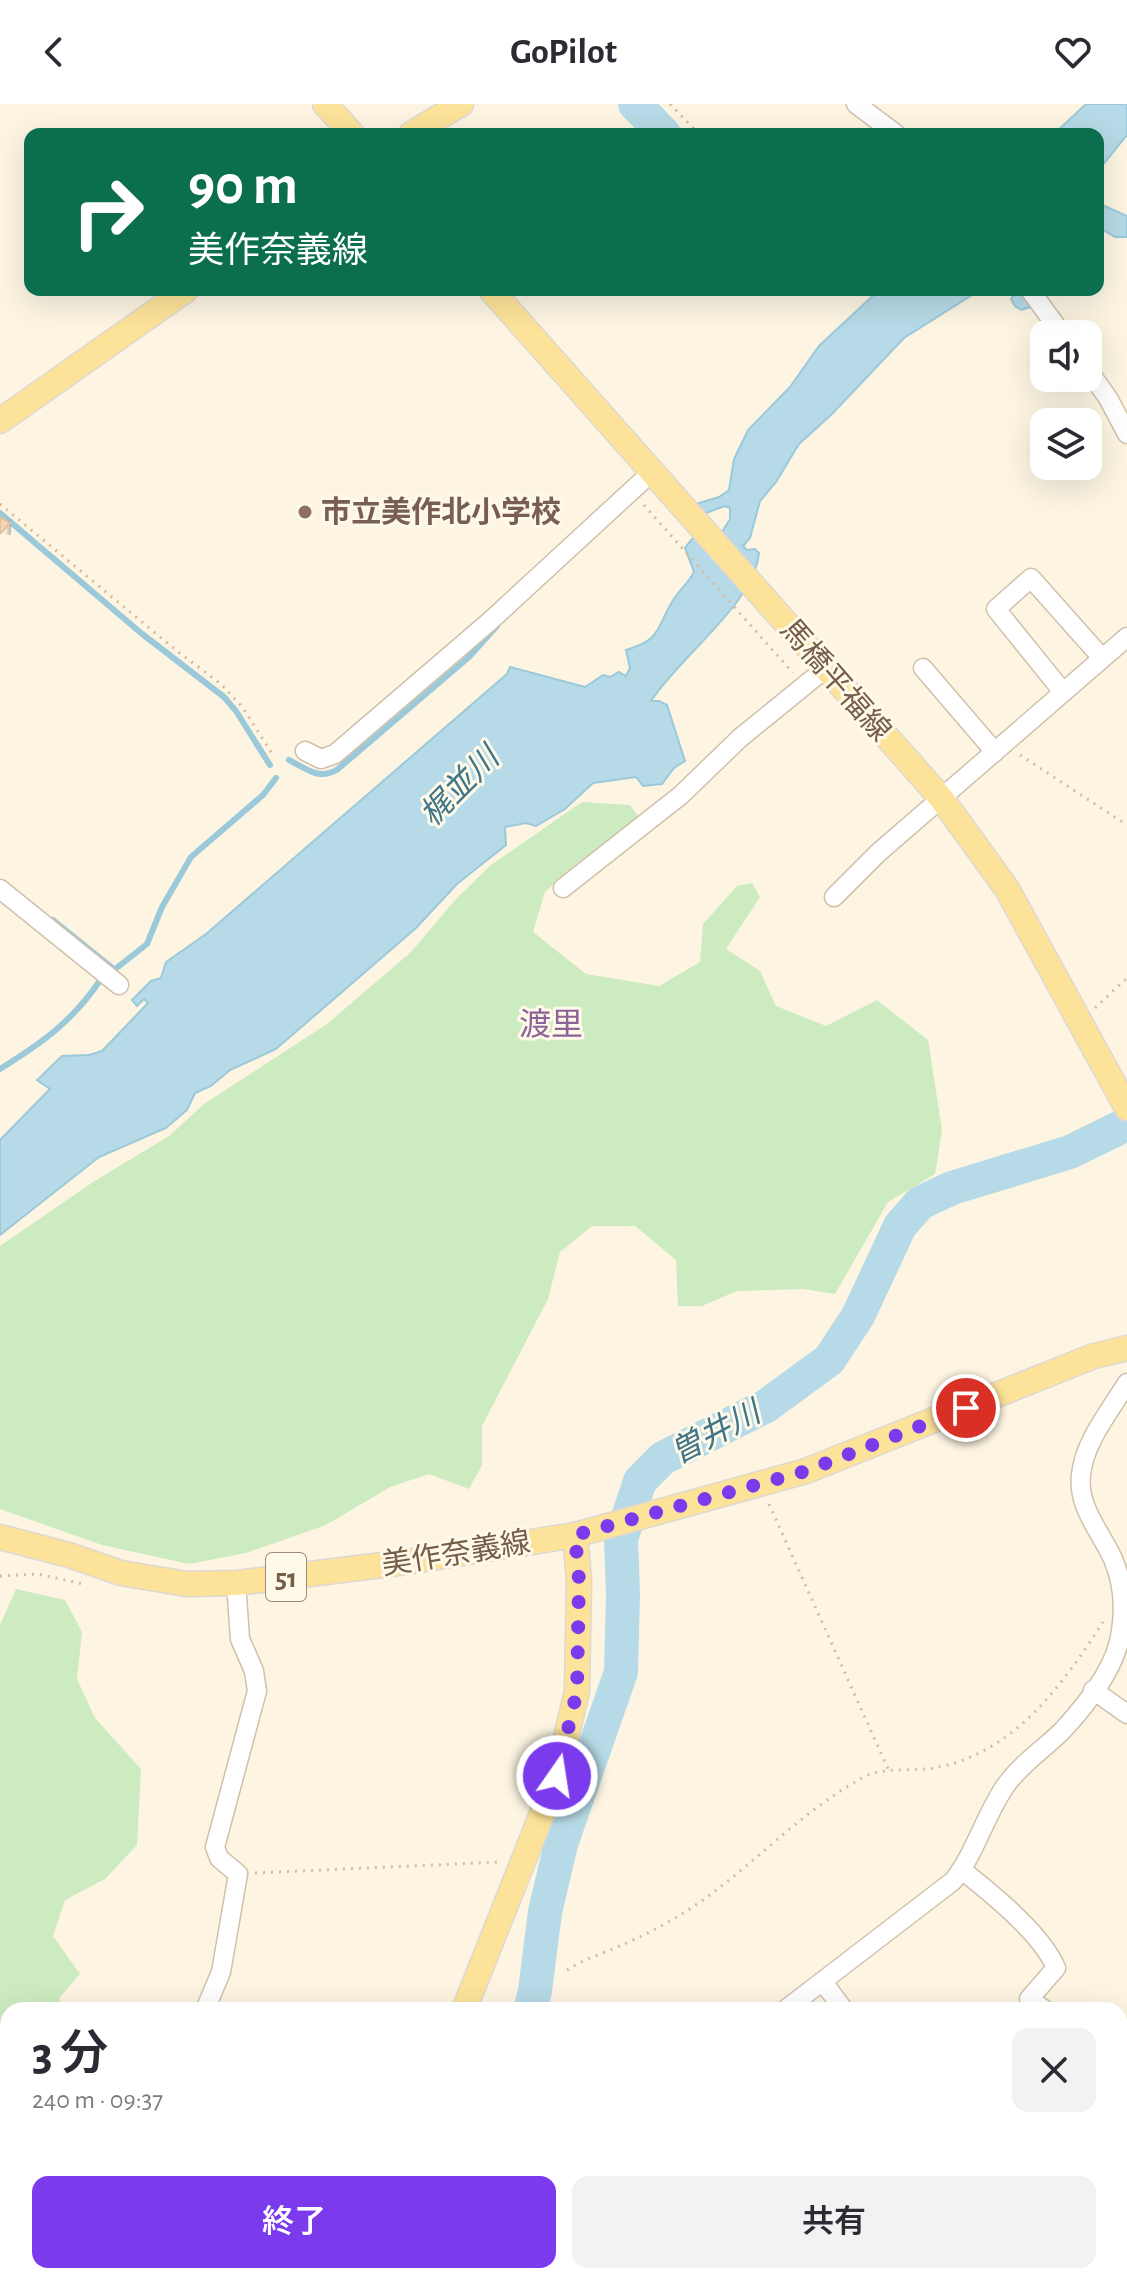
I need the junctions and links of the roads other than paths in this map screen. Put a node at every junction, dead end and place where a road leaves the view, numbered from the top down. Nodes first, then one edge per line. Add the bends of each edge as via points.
1 (325, 104) edge
2 (461, 104) edge
3 (856, 104) edge
4 (347, 128) edge
5 (421, 128) edge
6 (888, 128) edge
7 (177, 296) edge
8 (496, 296) edge
9 (1034, 296) edge
10 (1052, 320) edge
11 (1102, 390) edge
12 (0, 421) edge
13 (1127, 434) edge
14 (655, 473) junction
15 (1127, 637) edge
16 (1102, 658) junction
17 (823, 665) junction
18 (923, 668) dead end
19 (1063, 692) junction
20 (1000, 748) junction
21 (305, 751) dead end
22 (941, 798) junction
23 (563, 888) dead end
24 (0, 889) edge
25 (834, 897) dead end
26 (119, 985) dead end
27 (1125, 1104) edge
28 (1127, 1348) edge
29 (1127, 1383) edge
30 (575, 1535) junction
31 (0, 1537) edge
32 (236, 1583) junction
33 (1093, 1690) junction
34 (1127, 1714) edge
35 (962, 1870) junction
36 (823, 1982) junction
37 (208, 2002) edge
38 (467, 2002) edge
39 (796, 2002) edge
40 (838, 2002) edge
41 (1033, 2002) edge

1 - 4 main road
2 - 5 main road
3 - 6 street
7 - 12 main road
8 - 14 main road, 馬橋平福線
9 - 10 street
11 - 13 street
14 - 17 main road, 馬橋平福線
14 - 21 street via 335,754 321,759
15 - 16 street
16 - 19 street
16 - 19 street via 1031,578 996,609
17 - 22 main road, 馬橋平福線
17 - 23 street via 672,802
18 - 20 street
19 - 20 street
20 - 22 street
22 - 25 street
22 - 27 main road, 馬橋平福線 via 1007,889
24 - 26 street
28 - 30 main road, 美作奈義線 / 51 via 1094,1356 806,1471
29 - 33 street via 1088,1448 1081,1474 1080,1494 1124,1593 1121,1634 1110,1666
30 - 32 main road, 美作奈義線 / 51
30 - 38 main road via 577,1691 557,1776
31 - 32 main road, 美作奈義線 / 51 via 121,1573 187,1584
32 - 37 street via 240,1639 257,1691 215,1847 219,1858 238,1874 221,1972
33 - 34 street
33 - 35 street via 1063,1730 1004,1788
35 - 36 street
35 - 41 street via 1051,1955 1056,1968 1029,1999
36 - 39 street
36 - 40 street

